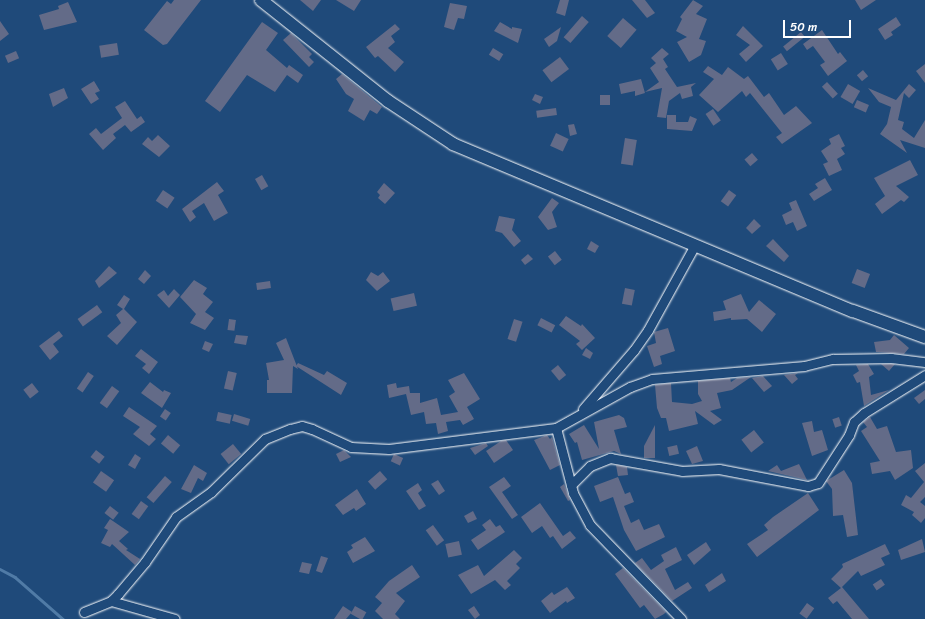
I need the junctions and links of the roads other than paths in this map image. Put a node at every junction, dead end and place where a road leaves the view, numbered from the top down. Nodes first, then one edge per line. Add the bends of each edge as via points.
1 (261, 0) edge
2 (695, 245) junction
3 (925, 337) edge
4 (925, 362) edge
5 (925, 375) edge
6 (580, 413) junction
7 (556, 428) junction
8 (571, 485) junction
9 (111, 601) junction
10 (84, 612) dead end
11 (175, 619) edge
12 (681, 619) edge

1 - 2 main road via 388,101 453,144
2 - 3 main road via 853,311
2 - 6 street via 634,350
4 - 6 street via 891,358 841,358 777,369 671,376 642,381
5 - 8 street via 854,422 849,435 818,483 808,486 719,469 682,471 610,458 590,466
6 - 7 street
7 - 8 street
7 - 9 street via 389,449 350,447 312,429 302,426 290,428 265,439 211,492 176,517 145,562
8 - 12 street via 590,525
9 - 10 street
9 - 11 street

